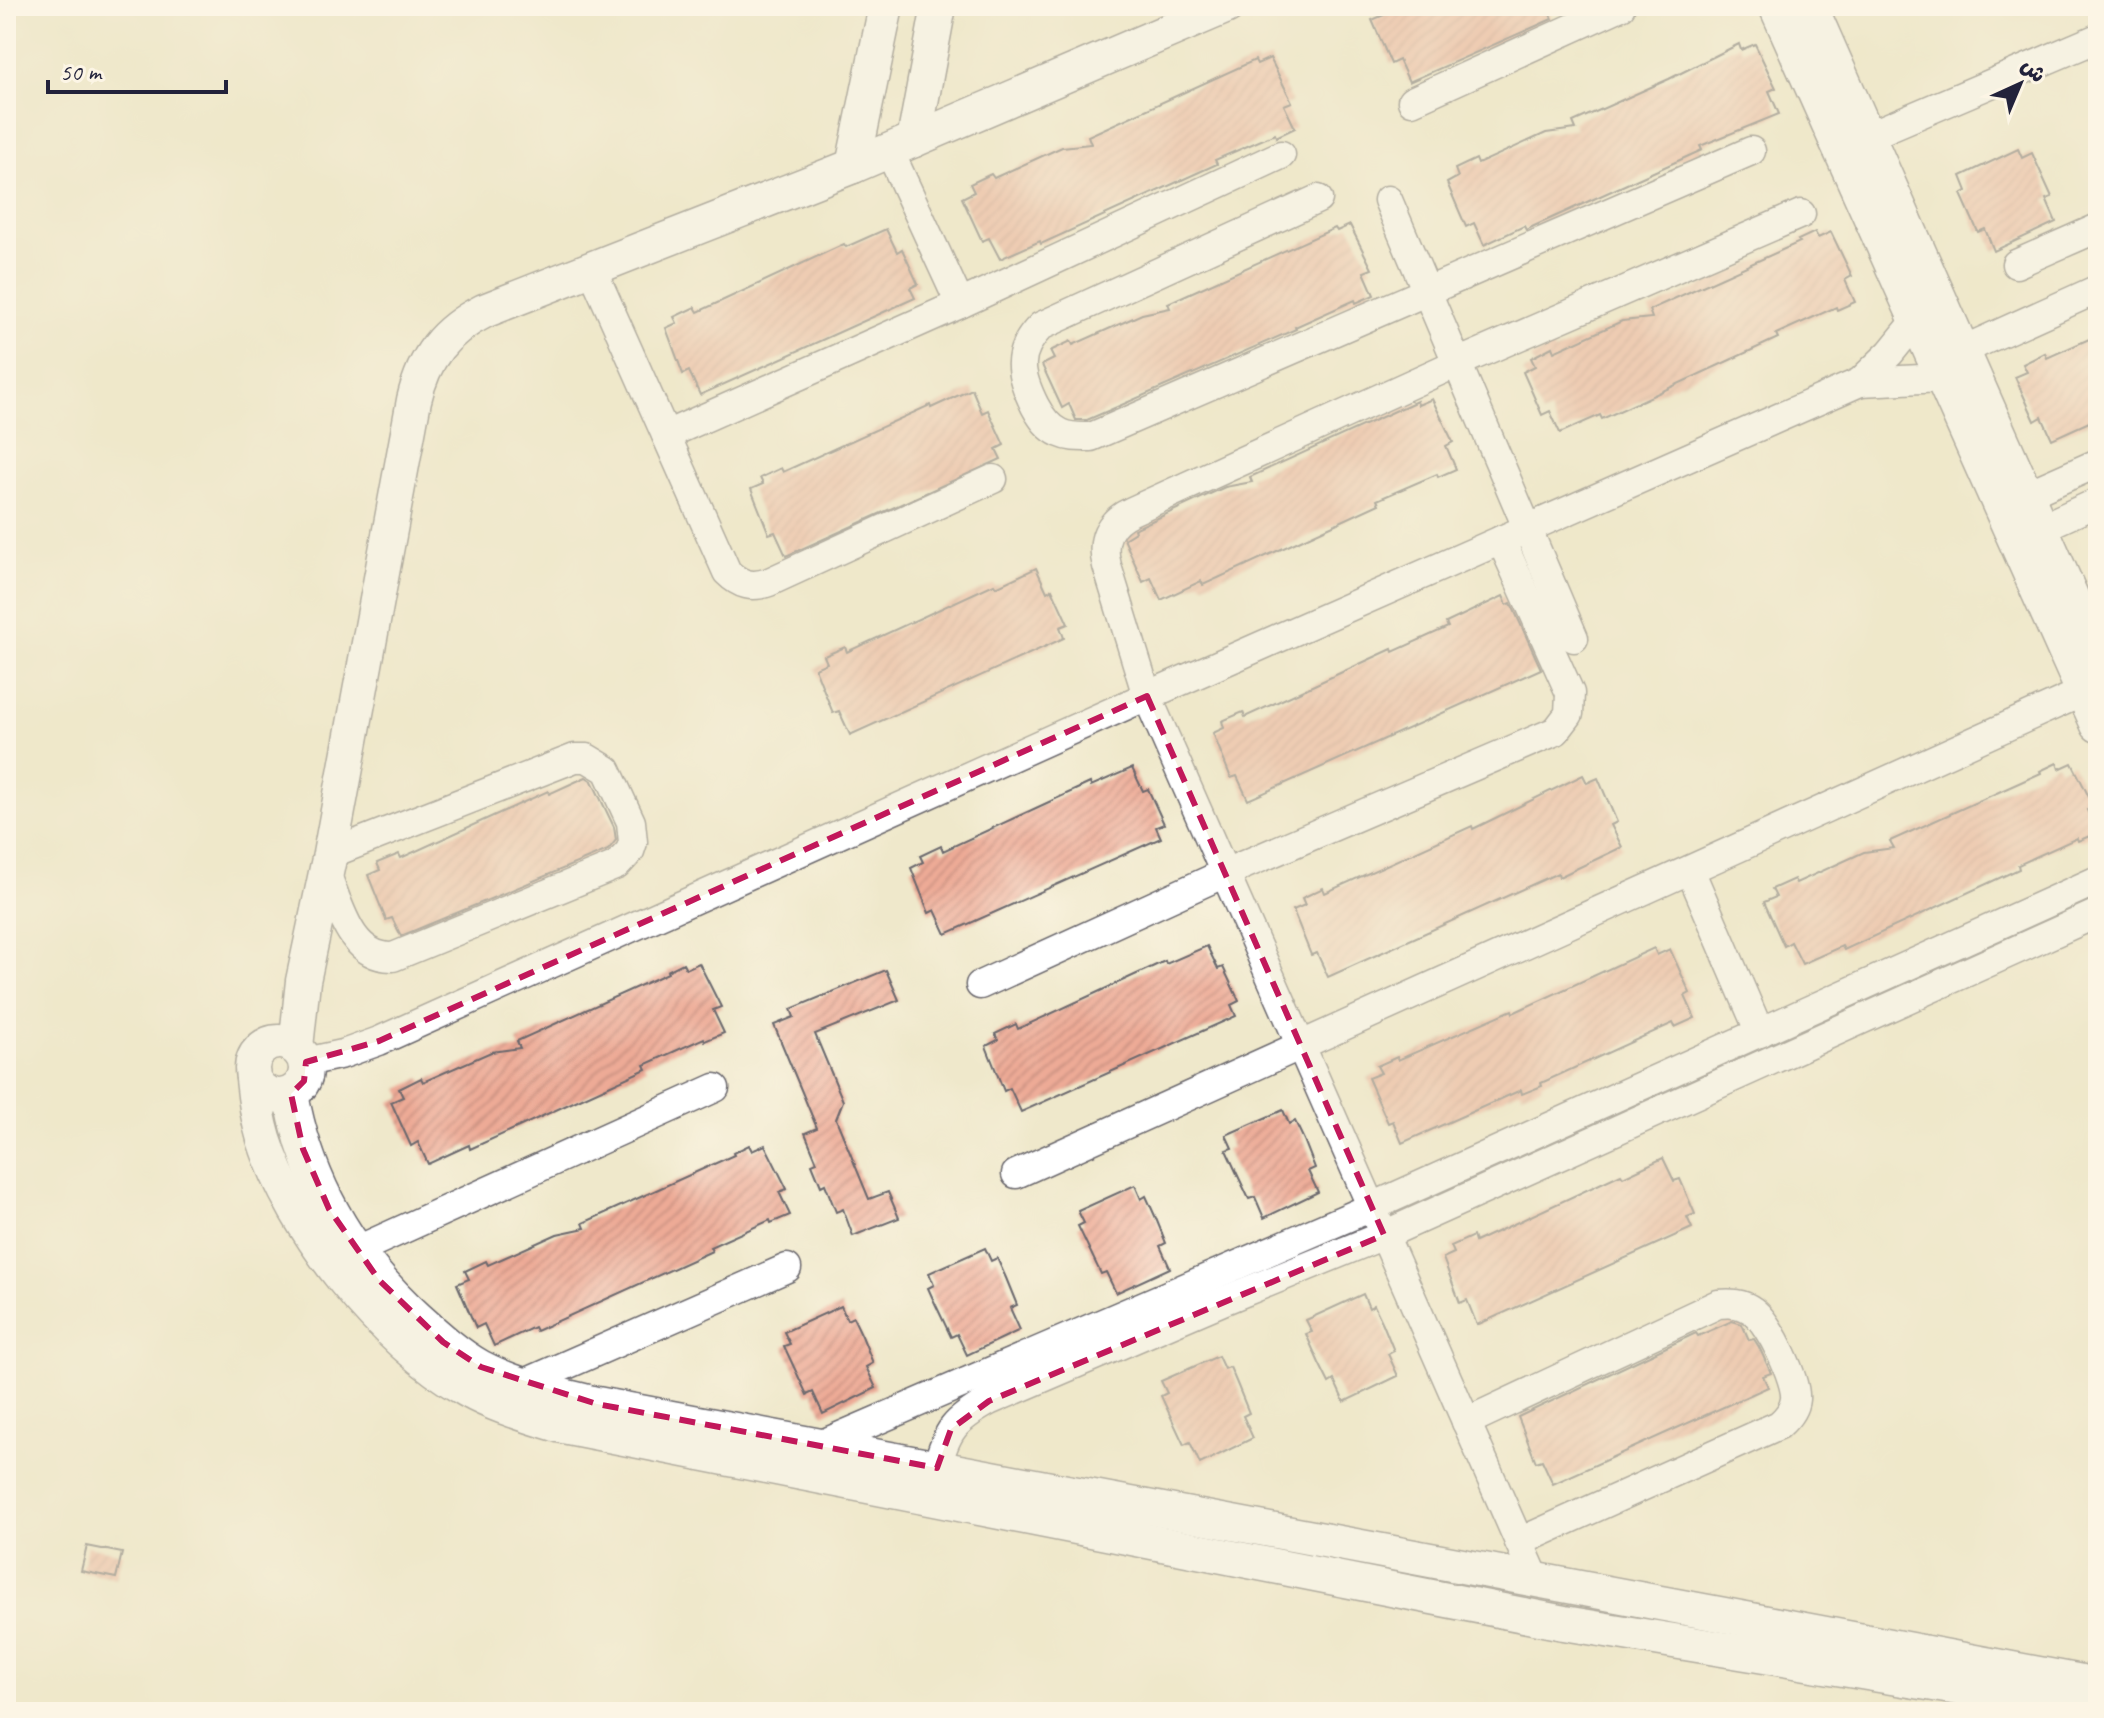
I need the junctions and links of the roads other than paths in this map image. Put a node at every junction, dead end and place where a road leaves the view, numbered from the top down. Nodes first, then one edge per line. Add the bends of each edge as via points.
1 (886, 6) edge
2 (939, 6) edge
3 (1227, 6) edge
4 (1621, 6) edge
5 (1776, 6) edge
6 (1810, 6) edge
7 (2098, 38) edge
8 (1412, 101) dead end
9 (1868, 136) junction
10 (902, 145) junction
11 (1751, 151) dead end
12 (1281, 155) dead end
13 (853, 166) junction
14 (1318, 199) dead end
15 (1388, 200) dead end
16 (1801, 214) dead end
17 (2098, 228) edge
18 (2016, 264) dead end
19 (591, 267) junction
20 (2098, 289) edge
21 (1427, 291) junction
22 (960, 304) junction
23 (1916, 321) junction
24 (1963, 350) junction
25 (1457, 363) junction
26 (1942, 378) junction
27 (1860, 382) junction
28 (666, 435) junction
29 (2098, 463) edge
30 (993, 479) dead end
31 (2026, 495) junction
32 (2098, 502) edge
33 (1527, 528) junction
34 (2041, 528) junction
35 (1501, 540) junction
36 (1574, 638) dead end
37 (2098, 657) edge
38 (2083, 692) junction
39 (1147, 696) junction
40 (2098, 725) edge
41 (328, 864) junction
42 (1690, 870) junction
43 (1225, 873) junction
44 (2098, 880) edge
45 (2098, 913) edge
46 (980, 985) dead end
47 (1760, 1033) junction
48 (1301, 1045) junction
49 (290, 1051) junction
50 (253, 1079) junction
51 (715, 1088) dead end
52 (291, 1094) junction
53 (1016, 1174) dead end
54 (1372, 1207) junction
55 (1384, 1235) junction
56 (355, 1251) junction
57 (787, 1268) dead end
58 (523, 1384) junction
59 (1466, 1422) junction
60 (822, 1444) junction
61 (937, 1468) junction
62 (1519, 1542) junction
63 (1535, 1578) junction
64 (2098, 1685) edge
65 (2098, 1711) edge

1 - 13 street
2 - 10 street
3 - 10 street
4 - 8 street
5 - 23 street
6 - 9 street
7 - 9 street
9 - 24 street
10 - 13 street
10 - 22 street
11 - 21 street
12 - 22 street
13 - 19 street
14 - 21 street via 1041,326 1024,348 1021,363 1022,377 1045,422 1058,433 1091,437
15 - 21 street
16 - 25 street
17 - 18 street
19 - 28 street
19 - 41 street via 462,322 444,336 420,377
20 - 24 street
21 - 25 street
22 - 28 street
23 - 26 street
23 - 27 street
24 - 31 street
25 - 33 street
25 - 39 street via 1132,511 1110,526 1104,553
26 - 27 street
26 - 38 street
27 - 33 street
28 - 30 street via 727,572 751,586
29 - 31 street
31 - 34 street
32 - 34 street
33 - 35 street
33 - 36 street
34 - 37 street
35 - 39 street
35 - 43 street via 1570,693 1564,724
38 - 40 street
38 - 42 street
39 - 43 street
39 - 49 street via 379,1041 343,1054
41 - 41 street via 356,941 372,954 393,957 617,865 630,851 633,832 607,770 587,758 575,758
41 - 49 street
42 - 47 street
42 - 48 street
43 - 46 street
43 - 48 street
44 - 47 street
45 - 55 street
47 - 54 street
48 - 53 street
48 - 54 street
49 - 50 street via 261,1048 252,1062
49 - 52 street via 304,1081
50 - 52 street via 265,1093
50 - 65 street via 271,1160 303,1221 338,1271 416,1355 468,1392 510,1410 558,1425 1564,1623
51 - 56 street
52 - 56 street via 315,1179
54 - 55 street
54 - 60 street
55 - 59 street
55 - 61 street via 989,1401 951,1429
56 - 58 street via 443,1342 481,1367
57 - 58 street
58 - 60 street via 597,1404
59 - 62 street
59 - 62 street via 1718,1304 1743,1306 1764,1321 1791,1375 1793,1408 1779,1425
60 - 61 street
61 - 63 street
62 - 63 street
63 - 64 street

